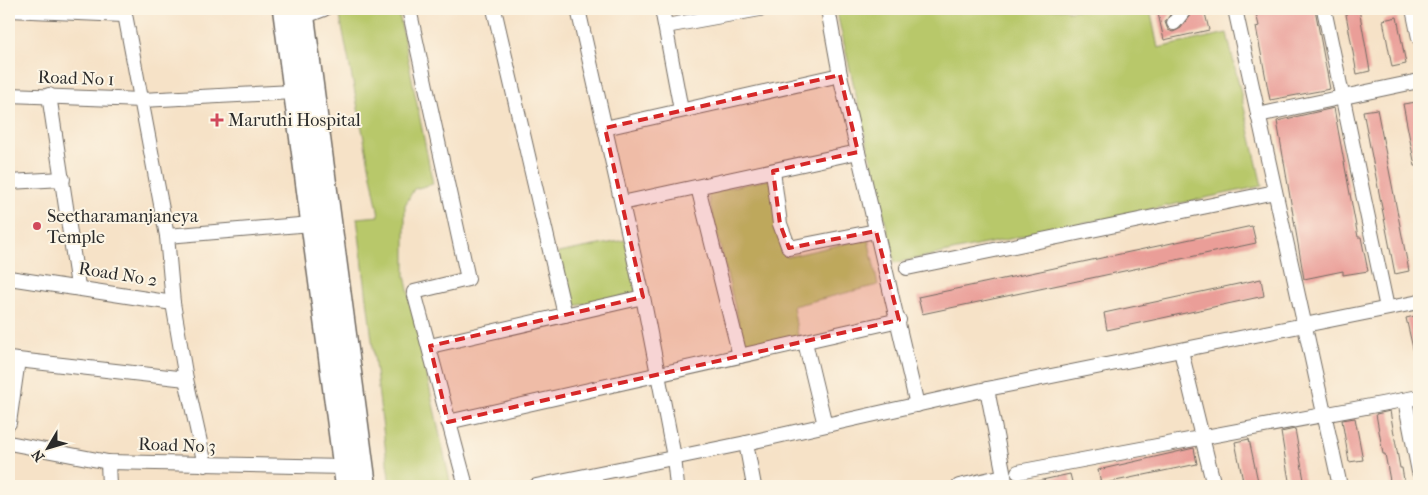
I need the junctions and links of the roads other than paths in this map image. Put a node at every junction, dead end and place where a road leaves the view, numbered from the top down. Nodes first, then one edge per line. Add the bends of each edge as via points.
1 (409, 9) edge
2 (494, 9) edge
3 (578, 9) edge
4 (662, 9) edge
5 (760, 9) edge
6 (828, 9) edge
7 (1185, 9) edge
8 (1235, 9) edge
9 (1324, 9) edge
10 (9, 10) edge
11 (303, 11) edge
12 (1416, 11) edge
13 (124, 12) edge
14 (1174, 23) dead end
15 (666, 26) junction
16 (1419, 38) edge
17 (840, 75) junction
18 (1419, 81) edge
19 (293, 92) junction
20 (9, 95) edge
21 (49, 95) junction
22 (1342, 97) junction
23 (142, 100) junction
24 (681, 110) junction
25 (1258, 115) junction
26 (605, 128) junction
27 (858, 152) junction
28 (773, 171) junction
29 (63, 179) junction
30 (9, 182) edge
31 (698, 187) junction
32 (1275, 192) junction
33 (622, 203) junction
34 (312, 224) junction
35 (876, 231) junction
36 (167, 236) junction
37 (908, 268) dead end
38 (9, 278) edge
39 (78, 286) junction
40 (643, 297) junction
41 (332, 300) junction
42 (173, 302) junction
43 (1419, 302) edge
44 (1387, 308) junction
45 (565, 315) junction
46 (899, 320) junction
47 (1303, 325) junction
48 (336, 330) junction
49 (805, 342) junction
50 (430, 346) junction
51 (1181, 351) junction
52 (740, 356) junction
53 (13, 360) edge
54 (658, 374) junction
55 (186, 379) junction
56 (988, 389) junction
57 (1419, 397) edge
58 (1405, 400) junction
59 (917, 405) junction
60 (1323, 414) junction
61 (448, 422) junction
62 (9, 423) edge
63 (826, 425) junction
64 (1204, 437) junction
65 (9, 443) edge
66 (746, 443) junction
67 (674, 457) junction
68 (108, 462) junction
69 (205, 465) junction
70 (1018, 472) dead end
71 (1419, 472) edge
72 (346, 477) edge
73 (1005, 481) edge
74 (109, 486) edge
75 (364, 486) edge
76 (466, 486) edge
77 (536, 486) edge
78 (677, 486) edge
79 (754, 486) edge
80 (959, 486) edge
81 (1214, 486) edge
82 (1340, 486) edge

1 - 50 street via 468,279 414,292
2 - 45 street
3 - 26 street
4 - 15 street
5 - 15 street
6 - 17 street
7 - 14 street
8 - 25 street
9 - 22 street
10 - 13 street
11 - 19 highway
11 - 41 highway
12 - 16 street
13 - 23 street
15 - 24 street
17 - 24 street
17 - 27 street
18 - 22 street
19 - 23 street, Road No 1
19 - 34 highway
20 - 21 street, Road No 1
21 - 23 street, Road No 1
21 - 29 street
22 - 25 street
22 - 44 street
23 - 36 street
24 - 26 street
25 - 32 street
26 - 33 street
27 - 28 street
27 - 35 street
28 - 31 street
28 - 35 street via 780,224 789,248
29 - 30 street
29 - 39 street
31 - 33 street
31 - 52 street
32 - 37 street
32 - 47 street
33 - 40 street
34 - 36 street
34 - 41 highway
35 - 46 street
36 - 42 street
38 - 39 street, Road No 2
39 - 42 street, Road No 2
40 - 45 street
40 - 54 street
41 - 48 highway
42 - 55 street, Road No 2
43 - 44 street
44 - 47 street
45 - 50 street
46 - 49 street
46 - 59 street
47 - 51 street
47 - 60 street
48 - 72 highway
48 - 75 highway
49 - 52 street
49 - 63 street
50 - 61 street
51 - 56 street
51 - 64 street
52 - 54 street
53 - 55 street
53 - 62 street
54 - 61 street
54 - 67 street
55 - 69 street, Road No 2
56 - 59 street
56 - 73 street
57 - 58 street
58 - 60 street
58 - 71 street
59 - 63 street
60 - 64 street
60 - 82 street
61 - 76 street
63 - 66 street
64 - 70 street
64 - 81 street
65 - 68 street, Road No 3
66 - 67 street
66 - 79 street
67 - 77 street
67 - 78 street
68 - 69 street, Road No 3
68 - 74 street
69 - 72 street, Road No 3
73 - 80 street

